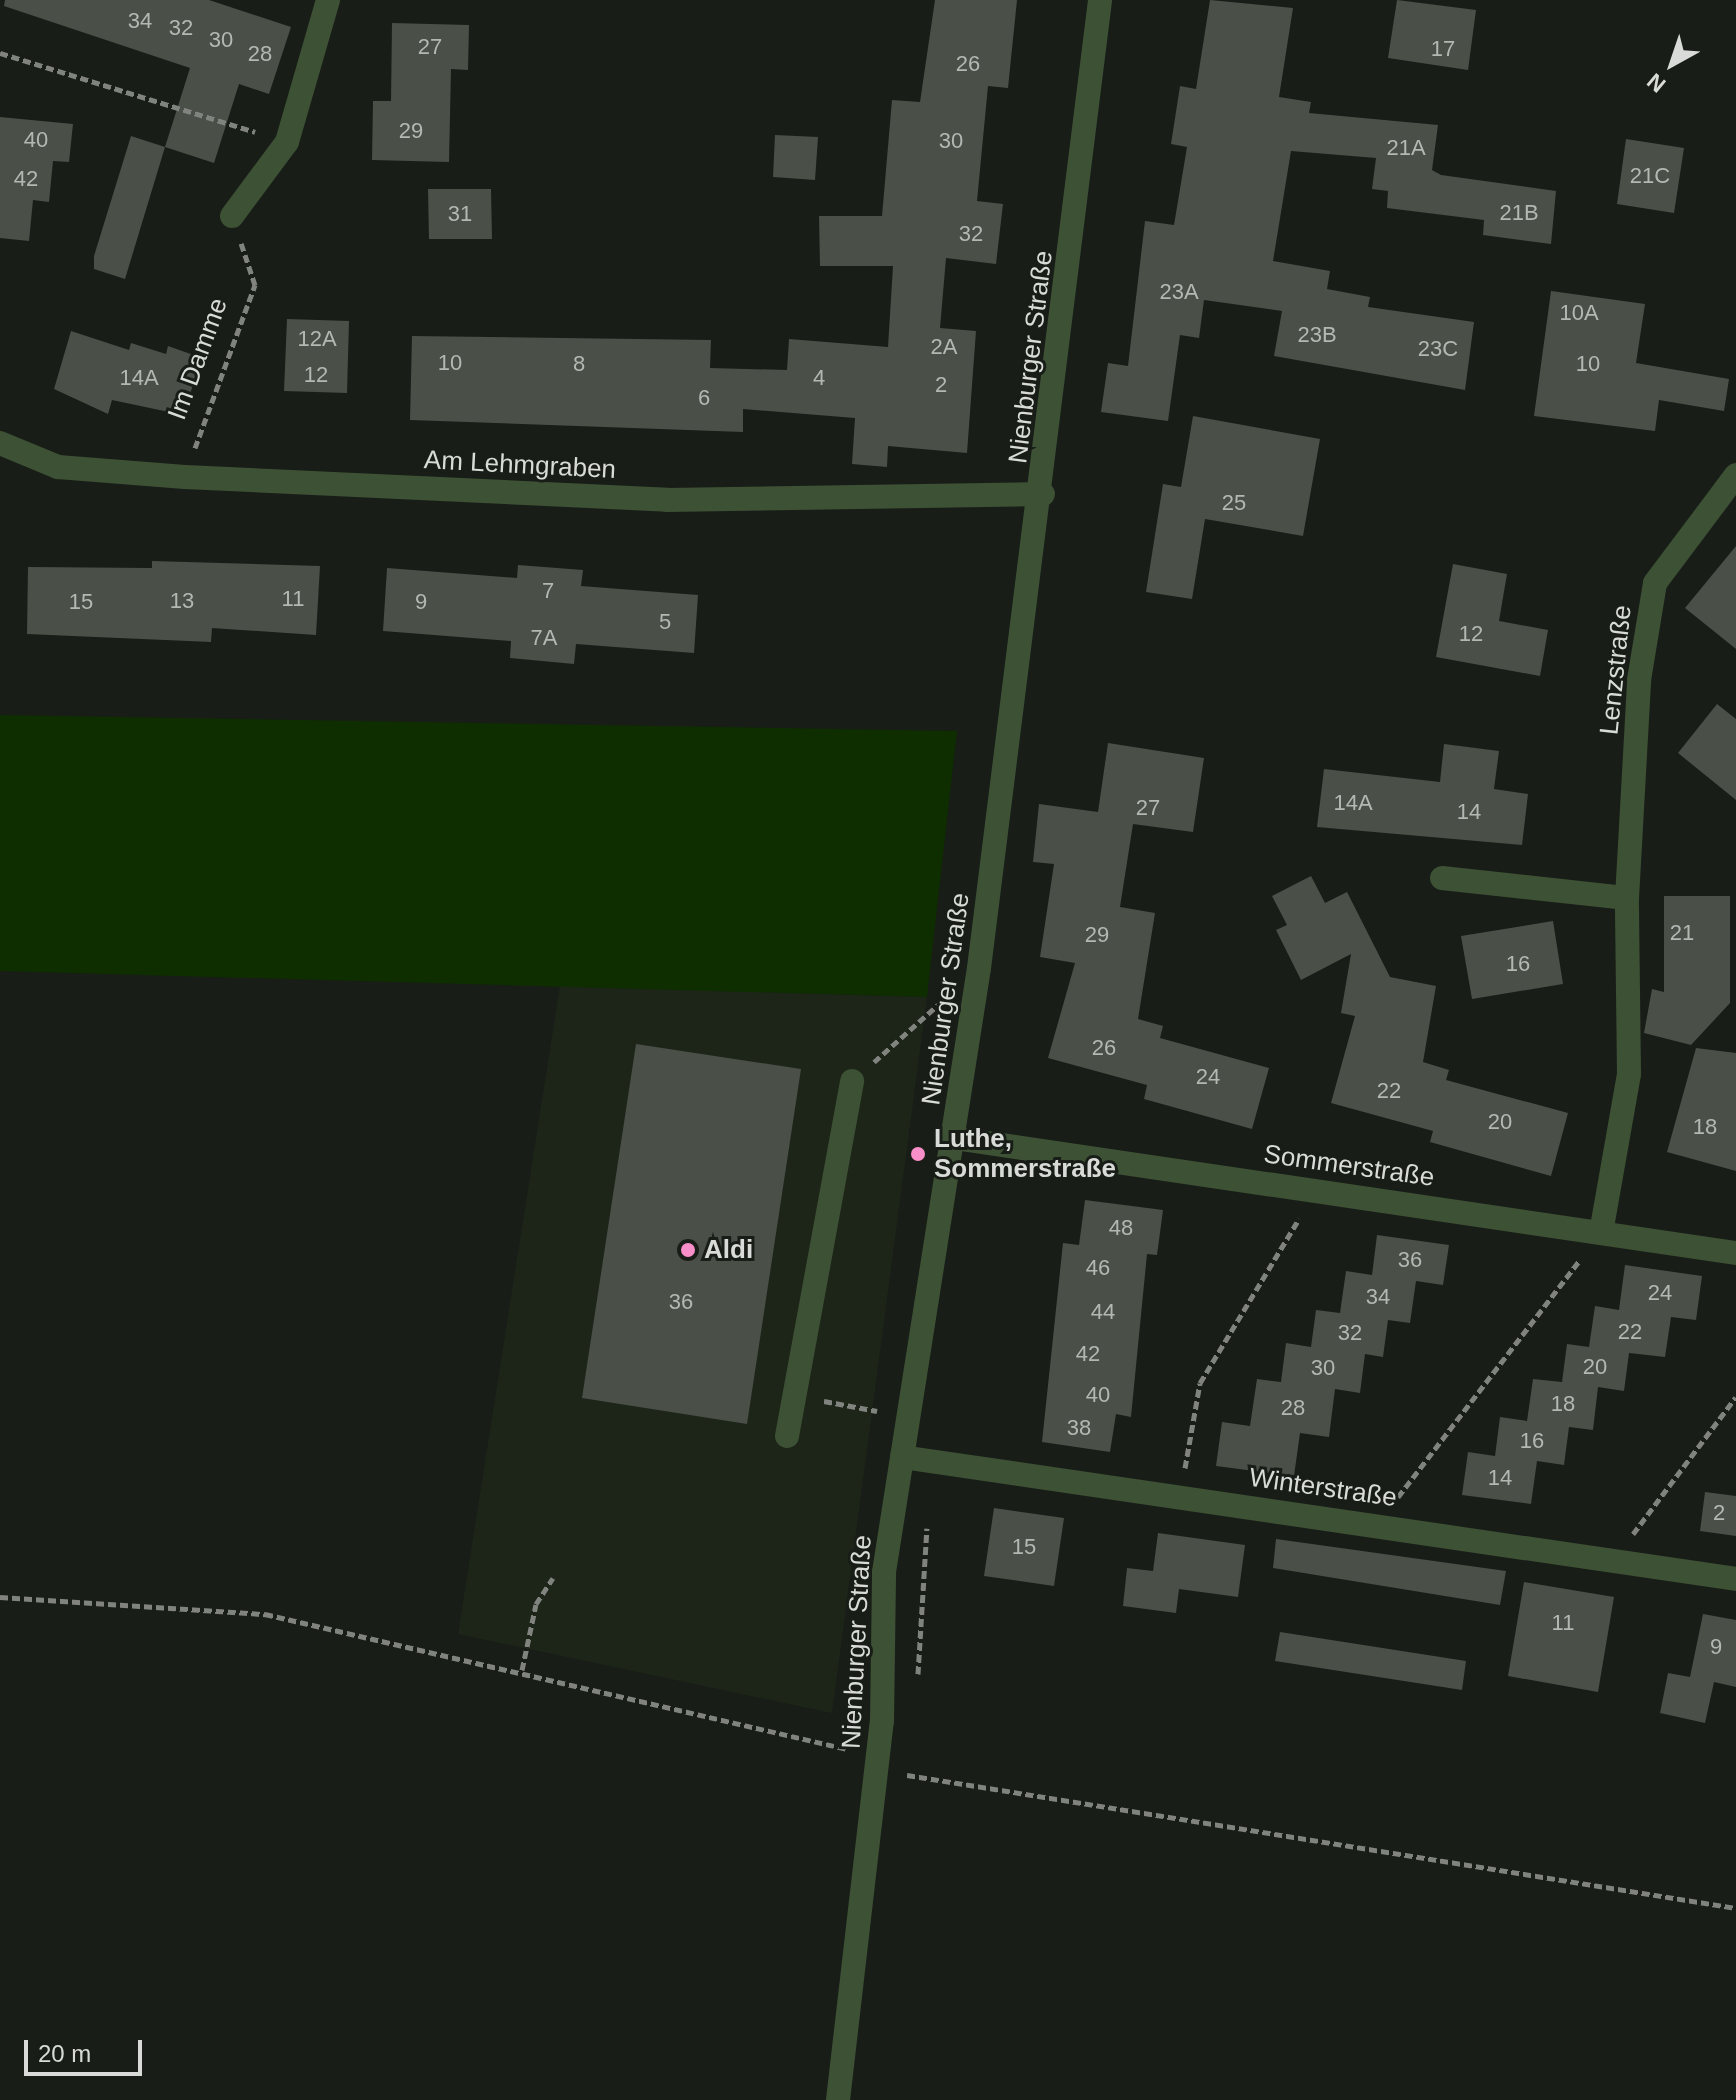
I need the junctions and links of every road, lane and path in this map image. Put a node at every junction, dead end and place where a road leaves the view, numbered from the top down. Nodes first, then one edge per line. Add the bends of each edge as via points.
1 (328, 0) edge
2 (1100, 0) edge
3 (0, 53) edge
4 (287, 142) junction
5 (232, 216) joint
6 (0, 443) edge
7 (1736, 475) edge
8 (185, 477) junction
9 (1043, 494) junction
10 (1442, 878) dead end
11 (1627, 898) junction
12 (979, 968) junction
13 (852, 1081) joint
14 (954, 1138) junction
15 (1317, 1189) junction
16 (1601, 1233) junction
17 (1736, 1253) edge
18 (794, 1395) junction
19 (1736, 1397) edge
20 (910, 1417) junction
21 (787, 1436) dead end
22 (902, 1457) junction
23 (1180, 1497) junction
24 (1377, 1524) junction
25 (1613, 1560) junction
26 (553, 1578) dead end
27 (1736, 1579) edge
28 (0, 1597) edge
29 (522, 1670) junction
30 (878, 1757) junction
31 (1736, 1908) edge
32 (838, 2100) edge

1 - 4 street
2 - 9 street, Nienburger Straße
3 - 4 path
4 - 5 street
5 - 8 path, Im Damme via 255,285
6 - 8 street, Am Lehmgraben via 58,467
7 - 11 street, Lenzstraße via 1655,583 1639,680
8 - 9 street, Am Lehmgraben via 667,500
9 - 12 street, Nienburger Straße
10 - 11 street
11 - 16 street, Lenzstraße via 1629,1074
12 - 13 path
12 - 14 street, Nienburger Straße
13 - 18 street
14 - 15 street, Sommerstraße
14 - 20 street, Nienburger Straße
15 - 16 street, Sommerstraße
15 - 23 path via 1200,1383
16 - 17 street, Sommerstraße
16 - 24 path
18 - 20 path
18 - 21 street
19 - 25 path
20 - 22 street, Nienburger Straße
22 - 23 street, Winterstraße
22 - 30 street, Nienburger Straße via 884,1572
23 - 24 street, Winterstraße
24 - 25 street, Winterstraße
25 - 27 street, Winterstraße
26 - 29 path via 536,1604
28 - 29 path via 265,1614
29 - 30 path
30 - 31 path via 911,1777
30 - 32 street, Nienburger Straße

